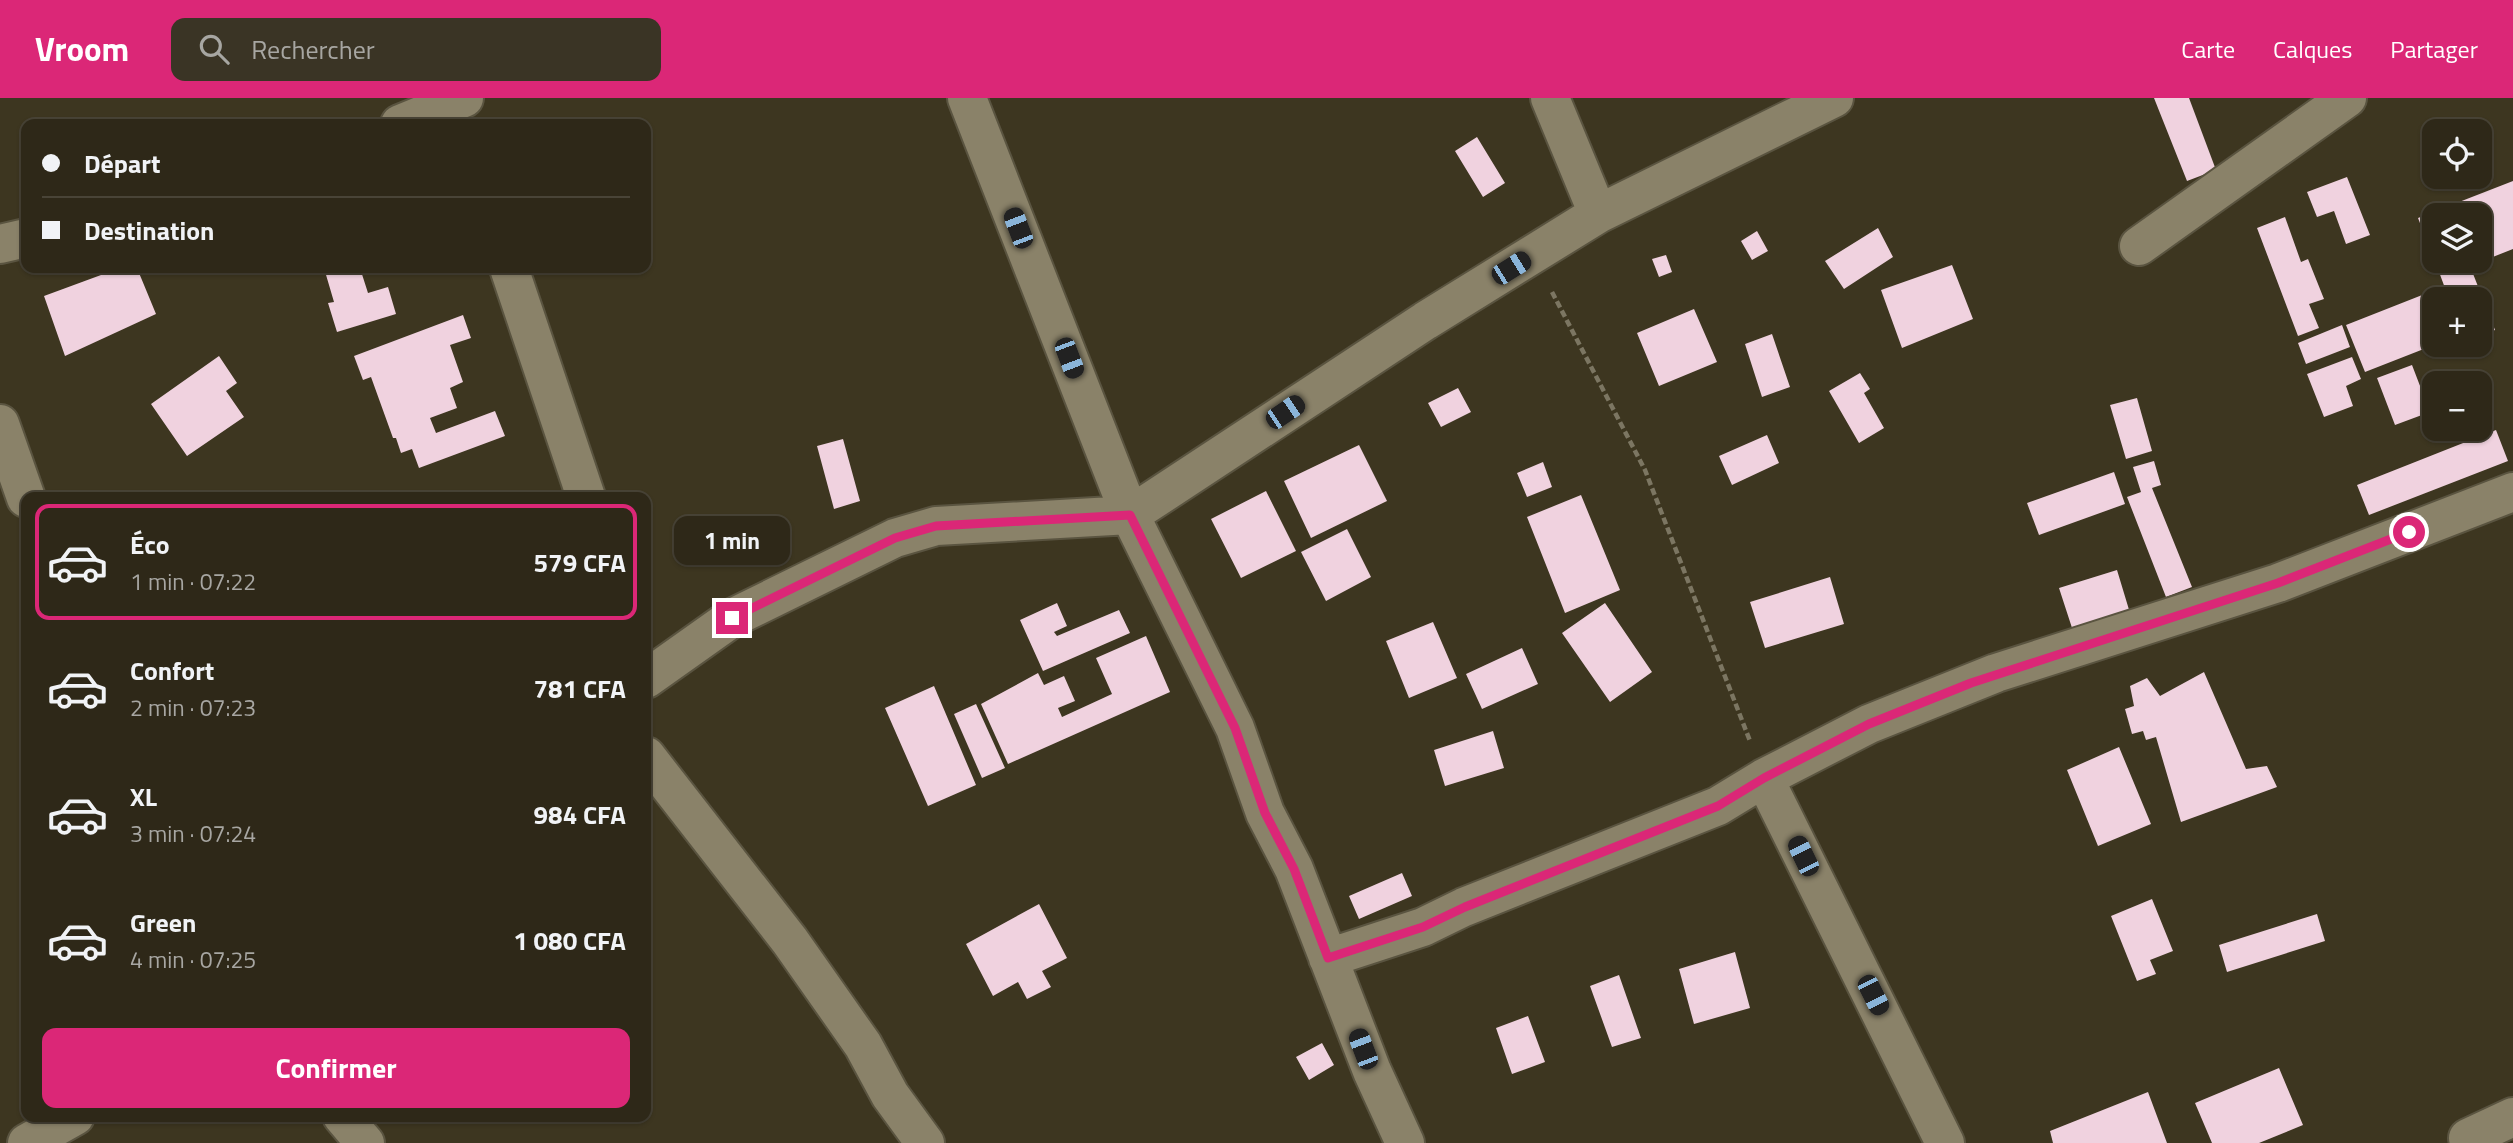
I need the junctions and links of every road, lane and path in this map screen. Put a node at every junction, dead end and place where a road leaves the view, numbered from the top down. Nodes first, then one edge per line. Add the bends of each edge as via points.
1 (967, 98) edge
2 (1550, 98) edge
3 (1834, 98) edge
4 (2347, 98) edge
5 (458, 106) edge
6 (416, 119) edge
7 (1598, 214) junction
8 (21, 239) edge
9 (0, 244) edge
10 (2138, 246) dead end
11 (1533, 255) junction
12 (511, 273) edge
13 (0, 424) edge
14 (24, 492) edge
15 (584, 492) edge
16 (2513, 492) edge
17 (1130, 515) junction
18 (651, 674) edge
19 (651, 763) edge
20 (1764, 778) junction
21 (1328, 958) junction
22 (2513, 1117) edge
23 (64, 1122) edge
24 (347, 1122) edge
25 (2468, 1138) dead end
26 (27, 1143) edge
27 (365, 1143) edge
28 (925, 1143) edge
29 (1405, 1143) edge
30 (1945, 1143) edge

1 - 17 street
2 - 7 street
3 - 7 street
4 - 10 street
5 - 6 street
7 - 11 street
8 - 9 street
11 - 17 street
11 - 20 path via 1645,470
12 - 15 street
13 - 14 street
16 - 20 street via 2278,583 1996,673 1869,724
17 - 18 street via 936,526 895,538 732,618
17 - 21 street via 1235,728 1265,813 1294,869
19 - 28 street via 790,942
20 - 21 street via 1718,806 1423,927
20 - 30 street
21 - 29 street
22 - 25 street
23 - 26 street
24 - 27 street

